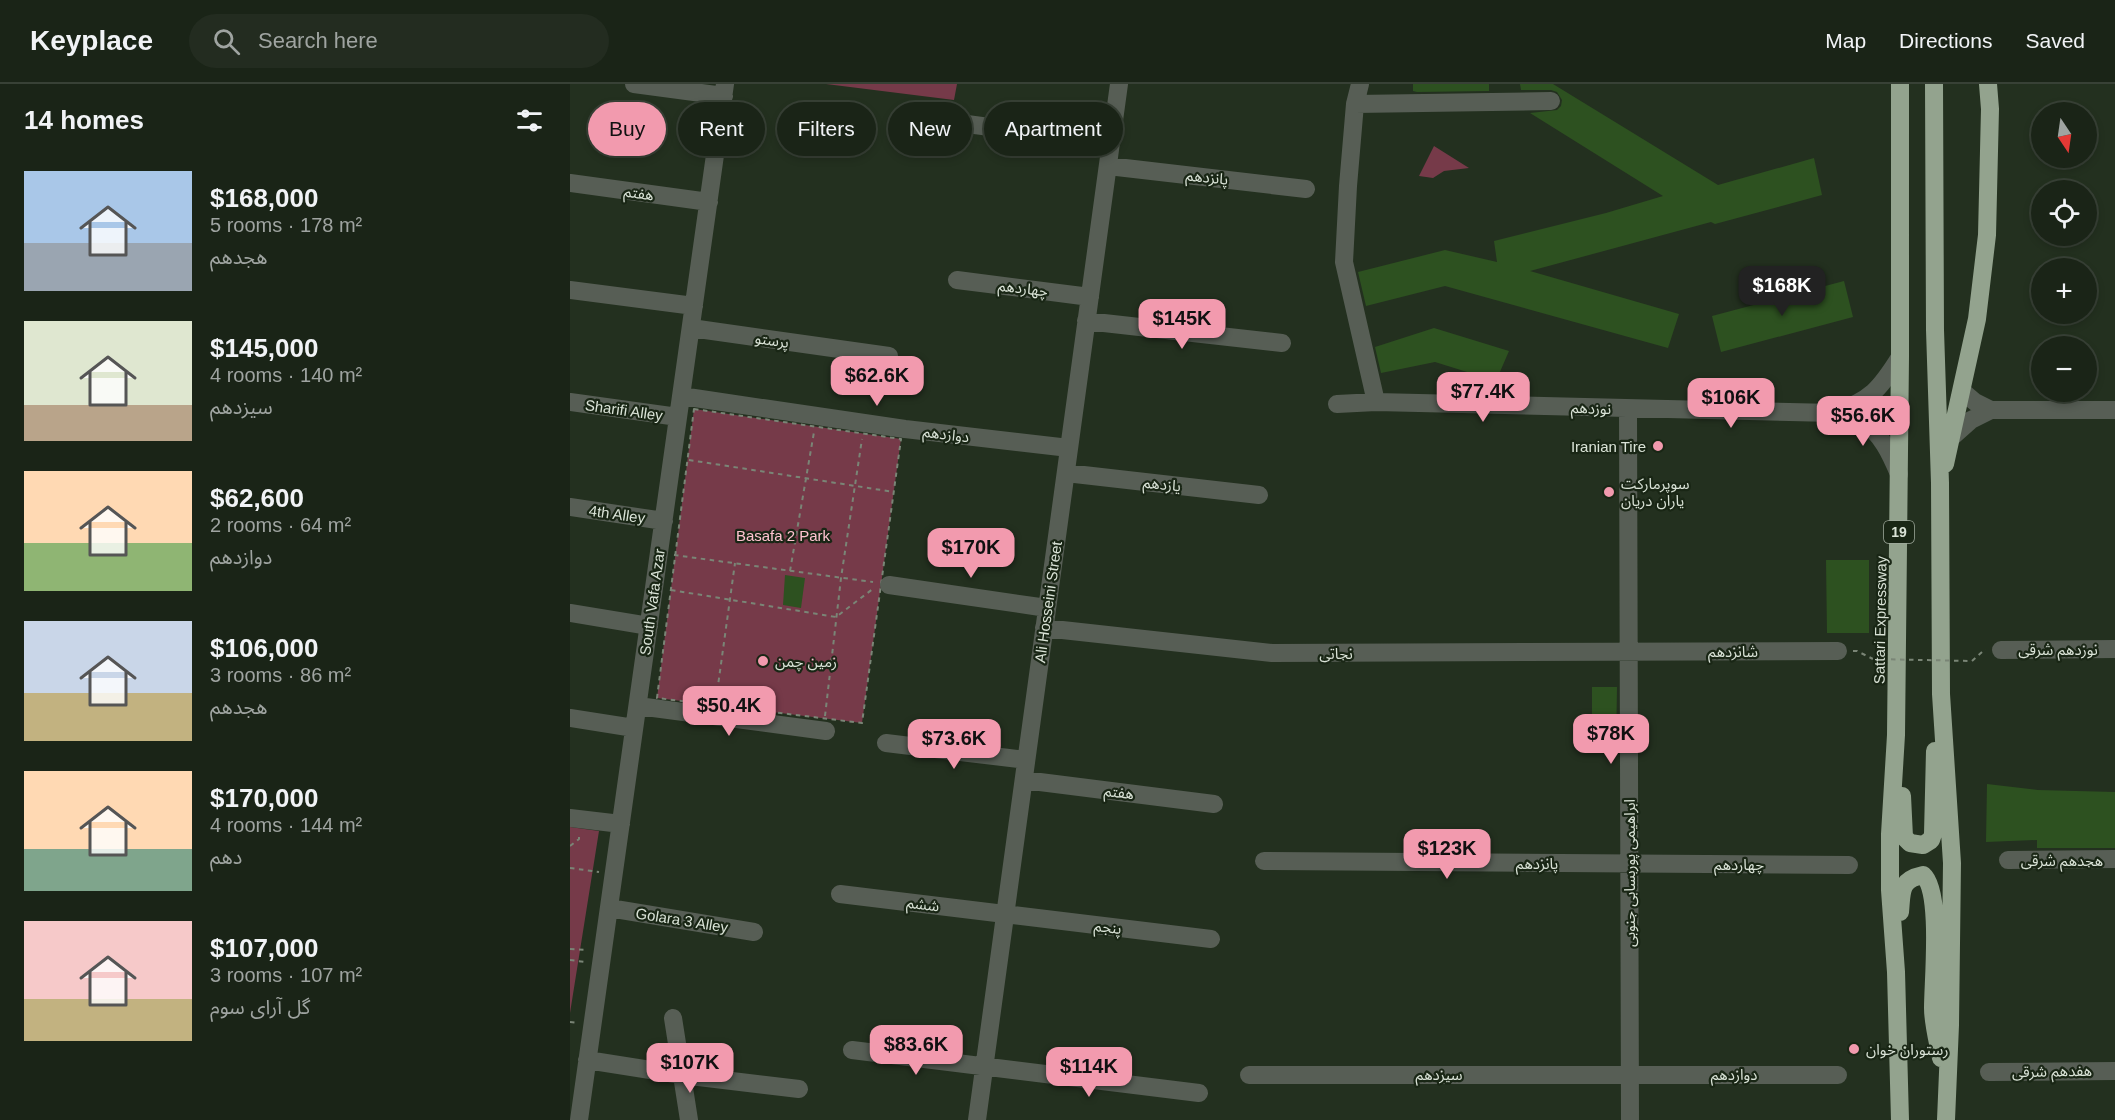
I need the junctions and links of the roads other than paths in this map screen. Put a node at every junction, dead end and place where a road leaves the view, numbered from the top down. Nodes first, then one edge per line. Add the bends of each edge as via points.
1 (634, 84) edge
2 (1119, 84) edge
3 (1360, 84) edge
4 (1934, 84) edge
5 (1988, 84) edge
6 (1900, 86) edge
7 (725, 90) edge
8 (1551, 101) dead end
9 (1117, 102) edge
10 (1355, 104) junction
11 (1109, 156) edge
12 (1108, 166) junction
13 (570, 183) edge
14 (1306, 189) dead end
15 (709, 202) junction
16 (957, 280) dead end
17 (570, 291) edge
18 (1090, 297) junction
19 (694, 306) junction
20 (1086, 321) junction
21 (691, 328) junction
22 (1282, 343) dead end
23 (889, 356) dead end
24 (1900, 357) junction
25 (1962, 391) junction
26 (681, 396) junction
27 (570, 402) edge
28 (1376, 402) junction
29 (1337, 404) dead end
30 (1628, 409) junction
31 (1991, 410) junction
32 (2115, 410) edge
33 (1834, 413) junction
34 (678, 417) junction
35 (1953, 436) junction
36 (1069, 448) junction
37 (1066, 473) junction
38 (1899, 474) junction
39 (1940, 483) junction
40 (1259, 495) dead end
41 (570, 507) edge
42 (664, 521) junction
43 (885, 584) road end
44 (1047, 608) junction
45 (570, 613) edge
46 (649, 626) junction
47 (1044, 628) junction
48 (2115, 649) edge
49 (2001, 650) dead end
50 (1838, 651) road end
51 (1629, 652) junction
52 (1941, 694) junction
53 (638, 706) junction
54 (570, 718) edge
55 (825, 725) road end
56 (634, 728) junction
57 (1896, 735) junction
58 (886, 743) dead end
59 (1026, 760) junction
60 (1024, 780) junction
61 (1215, 804) dead end
62 (570, 818) edge
63 (621, 824) junction
64 (2115, 859) edge
65 (2008, 860) dead end
66 (1264, 861) dead end
67 (1629, 864) junction
68 (1849, 865) dead end
69 (840, 894) dead end
70 (609, 908) junction
71 (1005, 914) junction
72 (754, 932) dead end
73 (1211, 939) dead end
74 (1896, 972) junction
75 (673, 1018) dead end
76 (852, 1050) dead end
77 (587, 1060) junction
78 (984, 1066) junction
79 (2115, 1071) edge
80 (1989, 1072) dead end
81 (1630, 1074) junction
82 (682, 1075) junction
83 (1249, 1075) dead end
84 (1838, 1075) dead end
85 (1946, 1087) junction
86 (799, 1089) dead end
87 (1198, 1093) dead end
88 (579, 1120) edge
89 (689, 1120) edge
90 (977, 1120) edge
91 (1630, 1120) edge
92 (1900, 1120) edge
93 (1946, 1120) edge

1 - 7 street
2 - 9 street, Ali Hosseini Street
3 - 10 street
4 - 39 highway
5 - 25 highway via 1987,235 1977,319
6 - 24 highway, Sattari Expressway / 19
7 - 15 street, South Vafa Azar
8 - 10 street
10 - 28 street via 1344,262
11 - 12 street, Ali Hosseini Street
12 - 14 street, پانزدهم
12 - 18 street, Ali Hosseini Street
13 - 15 street, هفتم
15 - 19 street, South Vafa Azar
16 - 18 street, چهاردهم
17 - 19 street
18 - 20 street, Ali Hosseini Street
19 - 21 street, South Vafa Azar
20 - 22 street
20 - 36 street, Ali Hosseini Street
21 - 23 street, پرستو
21 - 26 street, South Vafa Azar
24 - 33 street via 1885,382 1869,398
24 - 38 highway, Sattari Expressway / 19
25 - 31 street
25 - 35 highway
26 - 34 street, South Vafa Azar
26 - 36 street, دوازدهم
27 - 34 street, Sharifi Alley
28 - 29 street, نوزدهم
28 - 30 street, نوزدهم
30 - 33 street, نوزدهم
30 - 51 street, ابراهیمی پوربسابی جنوبی
31 - 32 street
31 - 35 street via 1971,420
33 - 38 street via 1863,423 1876,433
34 - 42 street, South Vafa Azar
35 - 39 highway
36 - 37 street, Ali Hosseini Street
37 - 40 street, یازدهم
37 - 44 street, Ali Hosseini Street
38 - 57 highway, Sattari Expressway / 19
39 - 52 highway
41 - 42 street, 4th Alley
42 - 46 street, South Vafa Azar
43 - 44 street
44 - 47 street, Ali Hosseini Street
45 - 46 street
46 - 53 street, South Vafa Azar
47 - 51 street, نجاتی via 1272,653
47 - 59 street, Ali Hosseini Street
48 - 49 street, نوزدهم شرقی
50 - 51 street, شانزدهم
51 - 67 street, ابراهیمی پوربسابی جنوبی
52 - 57 highway via 1936,718 1933,834 1923,845 1910,843 1904,837
52 - 85 highway via 1952,863
53 - 55 street
53 - 56 street, South Vafa Azar
54 - 56 street
56 - 63 street, South Vafa Azar
57 - 74 highway, Sattari Expressway / 19 via 1890,834
58 - 59 street
59 - 60 street, Ali Hosseini Street
60 - 61 street, هفتم
60 - 71 street, Ali Hosseini Street
62 - 63 street
63 - 70 street, South Vafa Azar
64 - 65 street, هجدهم شرقی
66 - 67 street, پانزدهم
67 - 68 street, چهاردهم
67 - 81 street, ابراهیمی پوربسابی جنوبی
69 - 71 street, ششم
70 - 72 street, Golara 3 Alley
70 - 77 street, South Vafa Azar
71 - 73 street, پنجم
71 - 78 street, Ali Hosseini Street
74 - 85 highway via 1902,890 1910,879 1923,875 1932,892 1933,1010
74 - 92 highway, Sattari Expressway / 19
75 - 82 street
76 - 78 street
77 - 82 street
77 - 88 street, South Vafa Azar
78 - 87 street
78 - 90 street, Ali Hosseini Street
79 - 80 street, هفدهم شرقی
81 - 83 street, سیزدهم
81 - 84 street, دوازدهم
81 - 91 street, ابراهیمی پوربسابی جنوبی
82 - 86 street
82 - 89 street
85 - 93 highway

